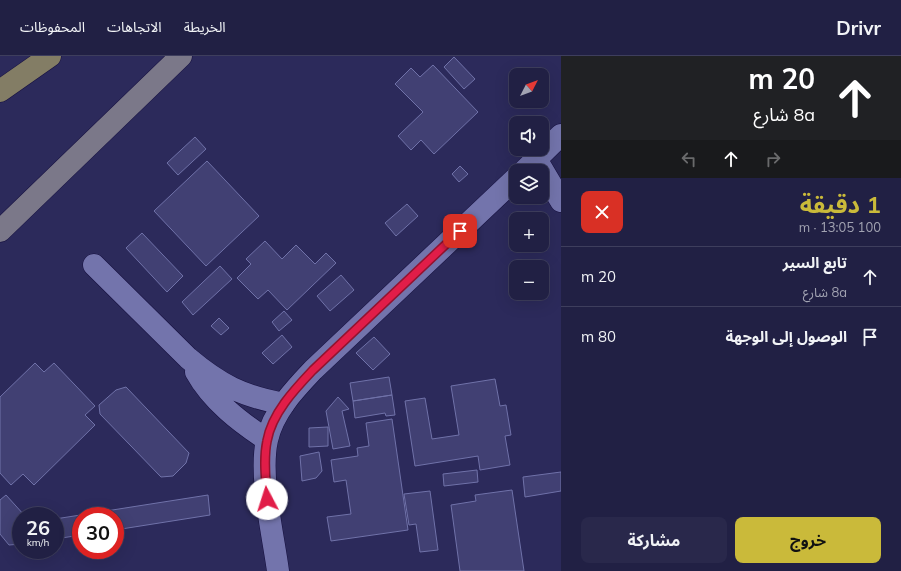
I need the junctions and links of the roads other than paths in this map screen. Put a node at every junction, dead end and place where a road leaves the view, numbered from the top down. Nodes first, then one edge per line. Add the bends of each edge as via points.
1 (50, 56) edge
2 (181, 56) edge
3 (0, 91) edge
4 (561, 135) edge
5 (531, 164) edge
6 (509, 185) edge
7 (549, 186) edge
8 (561, 200) edge
9 (0, 231) edge
10 (94, 265) dead end
11 (188, 358) junction
12 (284, 404) junction
13 (267, 440) junction
14 (278, 571) edge

1 - 3 main road
2 - 9 main road
4 - 5 street
6 - 12 street via 313,370
7 - 8 street
10 - 11 street
11 - 12 street via 222,384 262,400
11 - 13 street via 199,378 214,396 236,418
12 - 13 street
13 - 14 street via 267,499

